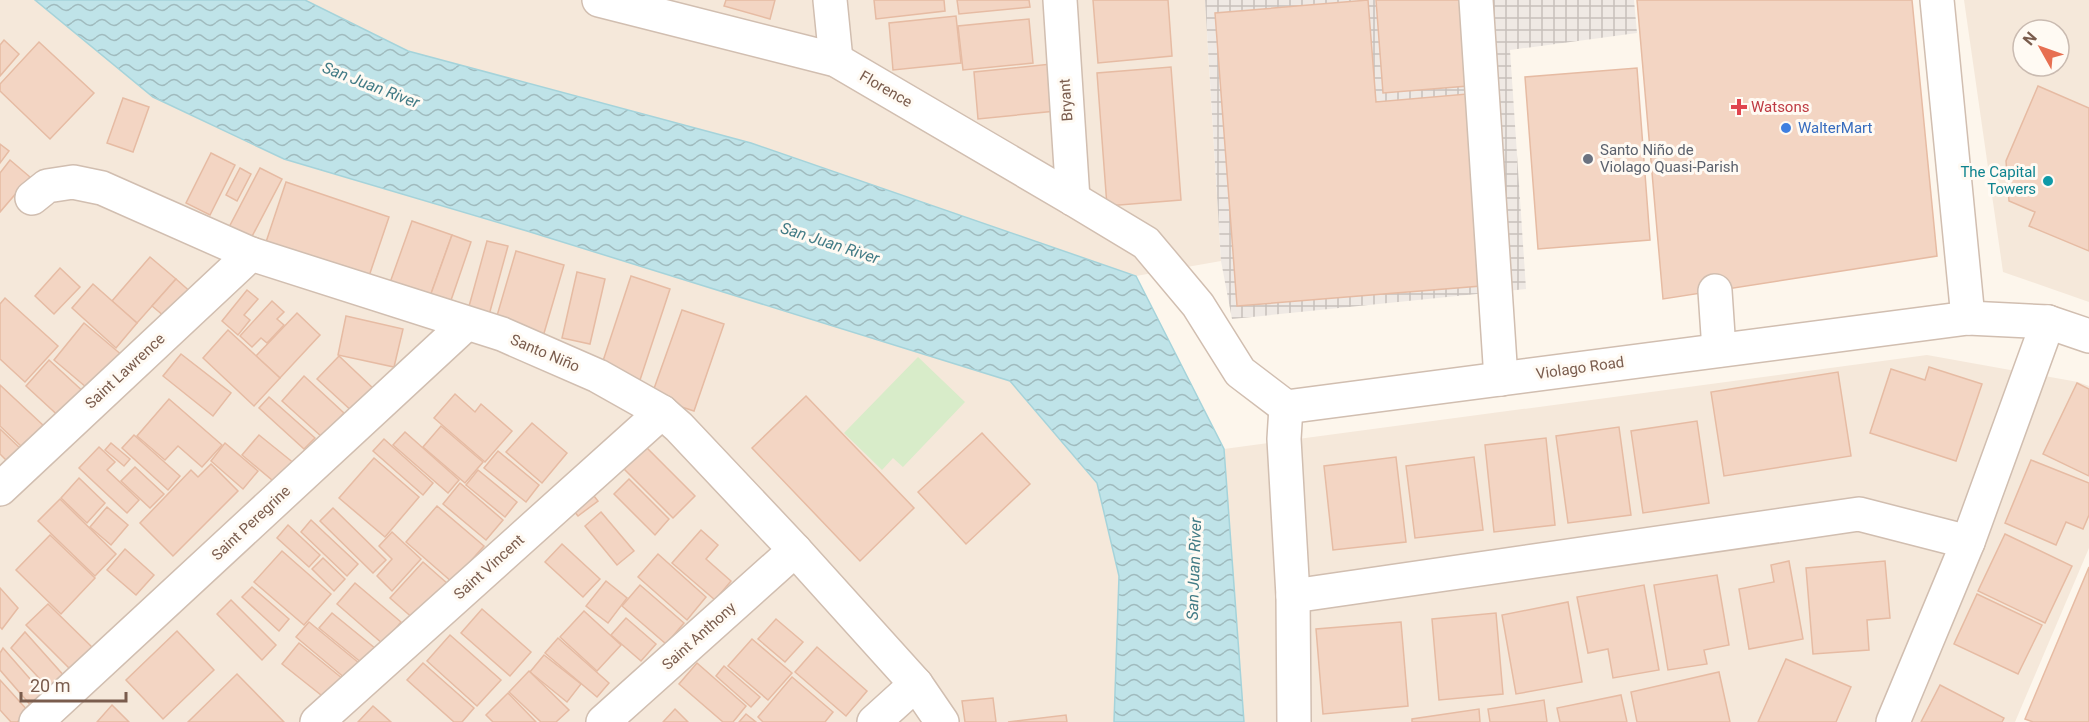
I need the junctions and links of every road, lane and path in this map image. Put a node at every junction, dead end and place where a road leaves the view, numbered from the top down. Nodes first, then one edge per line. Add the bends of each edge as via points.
1 (599, 0) edge
2 (830, 0) edge
3 (1060, 0) edge
4 (1476, 0) edge
5 (1937, 0) edge
6 (836, 60) junction
7 (32, 198) dead end
8 (1073, 199) junction
9 (251, 254) junction
10 (1715, 291) dead end
11 (1968, 318) junction
12 (2048, 322) junction
13 (466, 324) junction
14 (2089, 336) edge
15 (1719, 350) junction
16 (1501, 379) junction
17 (1286, 407) junction
18 (662, 412) junction
19 (0, 489) edge
20 (1968, 542) junction
21 (795, 550) junction
22 (1293, 596) junction
23 (916, 684) junction
24 (36, 722) edge
25 (317, 722) edge
26 (603, 722) edge
27 (874, 722) edge
28 (942, 722) edge
29 (1294, 722) edge
30 (1893, 722) edge

1 - 6 street, Florence
2 - 6 street
3 - 8 street, Bryant
4 - 16 street
5 - 11 street
6 - 8 street, Florence
7 - 9 street, Santo Niño via 47,186 74,182 102,188
8 - 17 street, Florence via 1146,243 1198,305 1240,372
9 - 13 street, Santo Niño
9 - 19 street, Saint Lawrence
10 - 15 street
11 - 12 street, Violago Road
11 - 15 street, Violago Road
12 - 14 street, Violago Road
12 - 20 street
13 - 18 street, Santo Niño via 502,334 598,376
13 - 24 street, Saint Peregrine
15 - 16 street, Violago Road
16 - 17 street, Violago Road
17 - 22 street via 1284,439
18 - 21 street, Santo Niño
18 - 25 street, Saint Vincent
20 - 22 street via 1859,514
20 - 30 street
21 - 23 street, Santo Niño
21 - 26 street, Saint Anthony
22 - 29 street
23 - 27 street
23 - 28 street, Santo Niño

